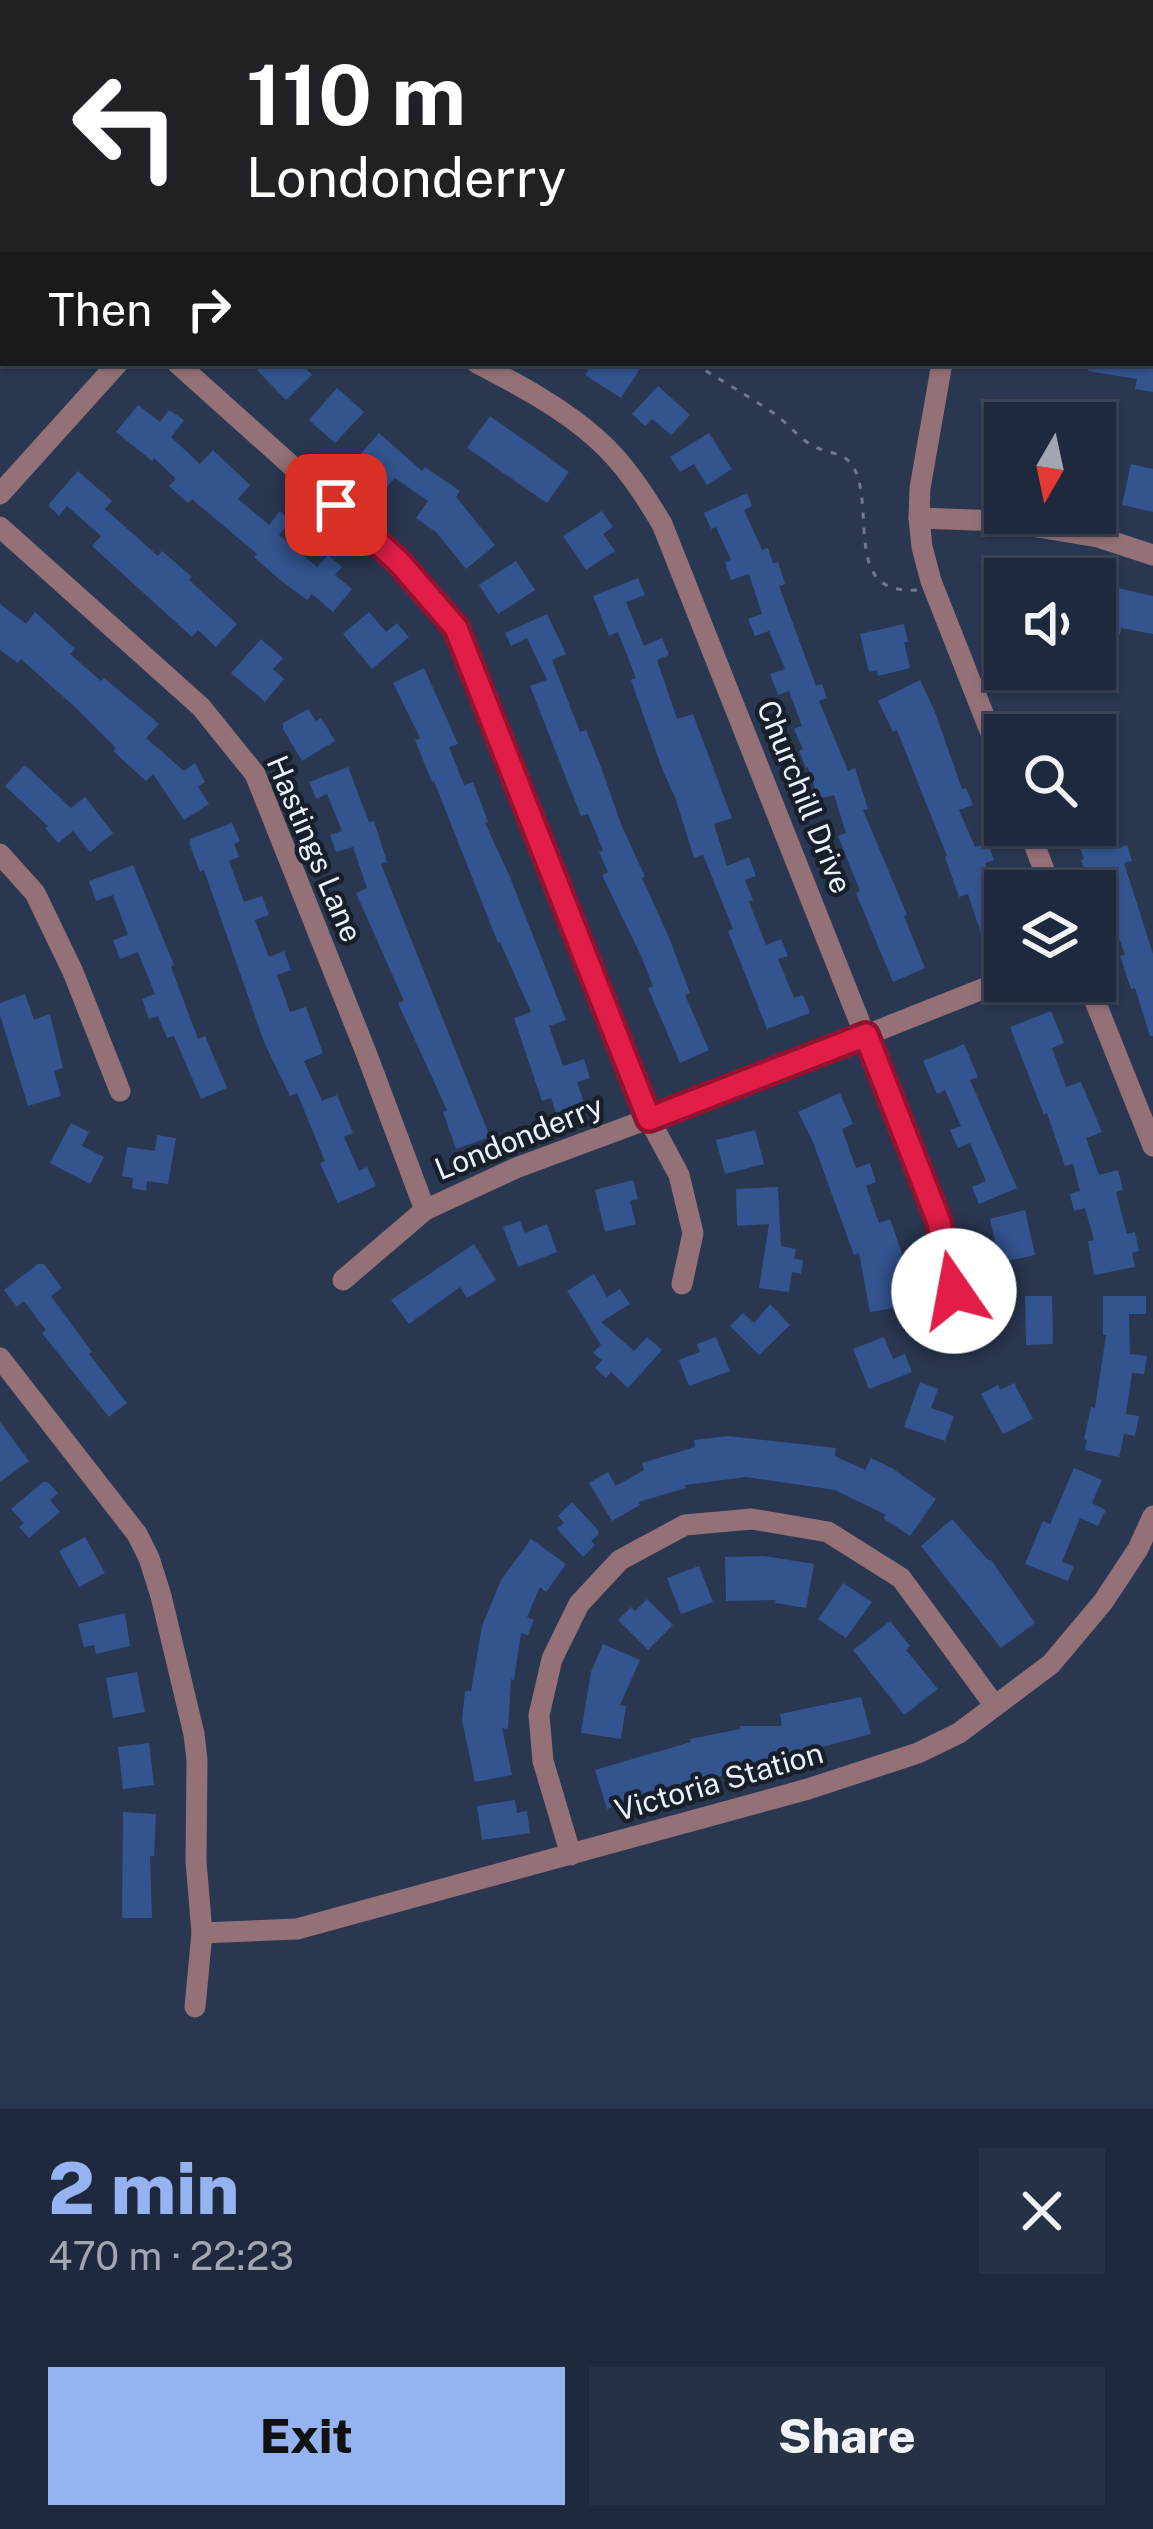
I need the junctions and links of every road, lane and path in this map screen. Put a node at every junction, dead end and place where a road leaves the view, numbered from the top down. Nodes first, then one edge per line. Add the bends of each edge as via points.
1 (115, 366) edge
2 (180, 366) edge
3 (482, 366) edge
4 (698, 366) edge
5 (941, 366) edge
6 (0, 494) edge
7 (919, 518) junction
8 (0, 527) edge
9 (1153, 555) edge
10 (933, 587) junction
11 (984, 716) edge
12 (0, 854) edge
13 (984, 988) edge
14 (1096, 1002) edge
15 (866, 1035) junction
16 (120, 1090) dead end
17 (649, 1119) junction
18 (1153, 1146) edge
19 (425, 1210) junction
20 (344, 1280) dead end
21 (682, 1284) dead end
22 (962, 1331) dead end
23 (2, 1364) edge
24 (1153, 1516) edge
25 (1147, 1545) edge
26 (995, 1706) junction
27 (571, 1855) junction
28 (202, 1933) junction
29 (195, 2007) dead end

1 - 6 street
2 - 17 street via 399,562 456,628
3 - 15 street, Churchill Drive via 598,440 662,524
4 - 10 path via 814,447 853,464 872,574 910,591
5 - 7 street
7 - 9 street via 1078,533
7 - 10 street
8 - 19 street, Hastings Lane via 201,707 255,774
10 - 11 street
12 - 16 street via 35,893
13 - 15 street, Londonderry
14 - 18 street
15 - 17 street, Londonderry
15 - 22 street, Churchill Drive via 939,1222
17 - 19 street, Londonderry
17 - 21 street via 679,1175 692,1233
19 - 20 street, Londonderry
23 - 28 street via 149,1558 194,1734
24 - 25 street, Victoria Station
25 - 26 street, Victoria Station via 1069,1644
26 - 27 street, Victoria Station via 959,1733 872,1770
26 - 27 street via 902,1578 828,1532 752,1519 685,1525 620,1560 579,1604 552,1659 538,1715
27 - 28 street, Victoria Station via 297,1929
28 - 29 street

